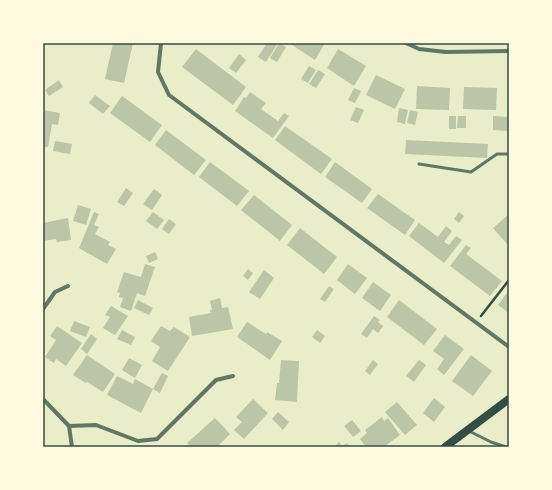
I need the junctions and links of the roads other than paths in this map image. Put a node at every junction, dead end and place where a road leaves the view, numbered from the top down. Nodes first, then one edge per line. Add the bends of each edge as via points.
1 (161, 43) edge
2 (406, 43) edge
3 (509, 52) edge
4 (509, 154) edge
5 (419, 164) dead end
6 (68, 286) dead end
7 (43, 309) edge
8 (509, 347) edge
9 (233, 376) dead end
10 (43, 399) edge
11 (509, 399) edge
12 (69, 426) junction
13 (468, 430) junction
14 (72, 447) edge
15 (446, 447) edge
16 (506, 447) edge

1 - 8 street via 158,72 169,95
2 - 3 street via 419,49 446,52
4 - 5 lane via 497,154 471,172
6 - 7 street via 55,292
9 - 12 street via 216,380 157,439 138,441 96,425
10 - 12 street
11 - 13 main road
12 - 14 street
13 - 15 main road
13 - 16 lane

